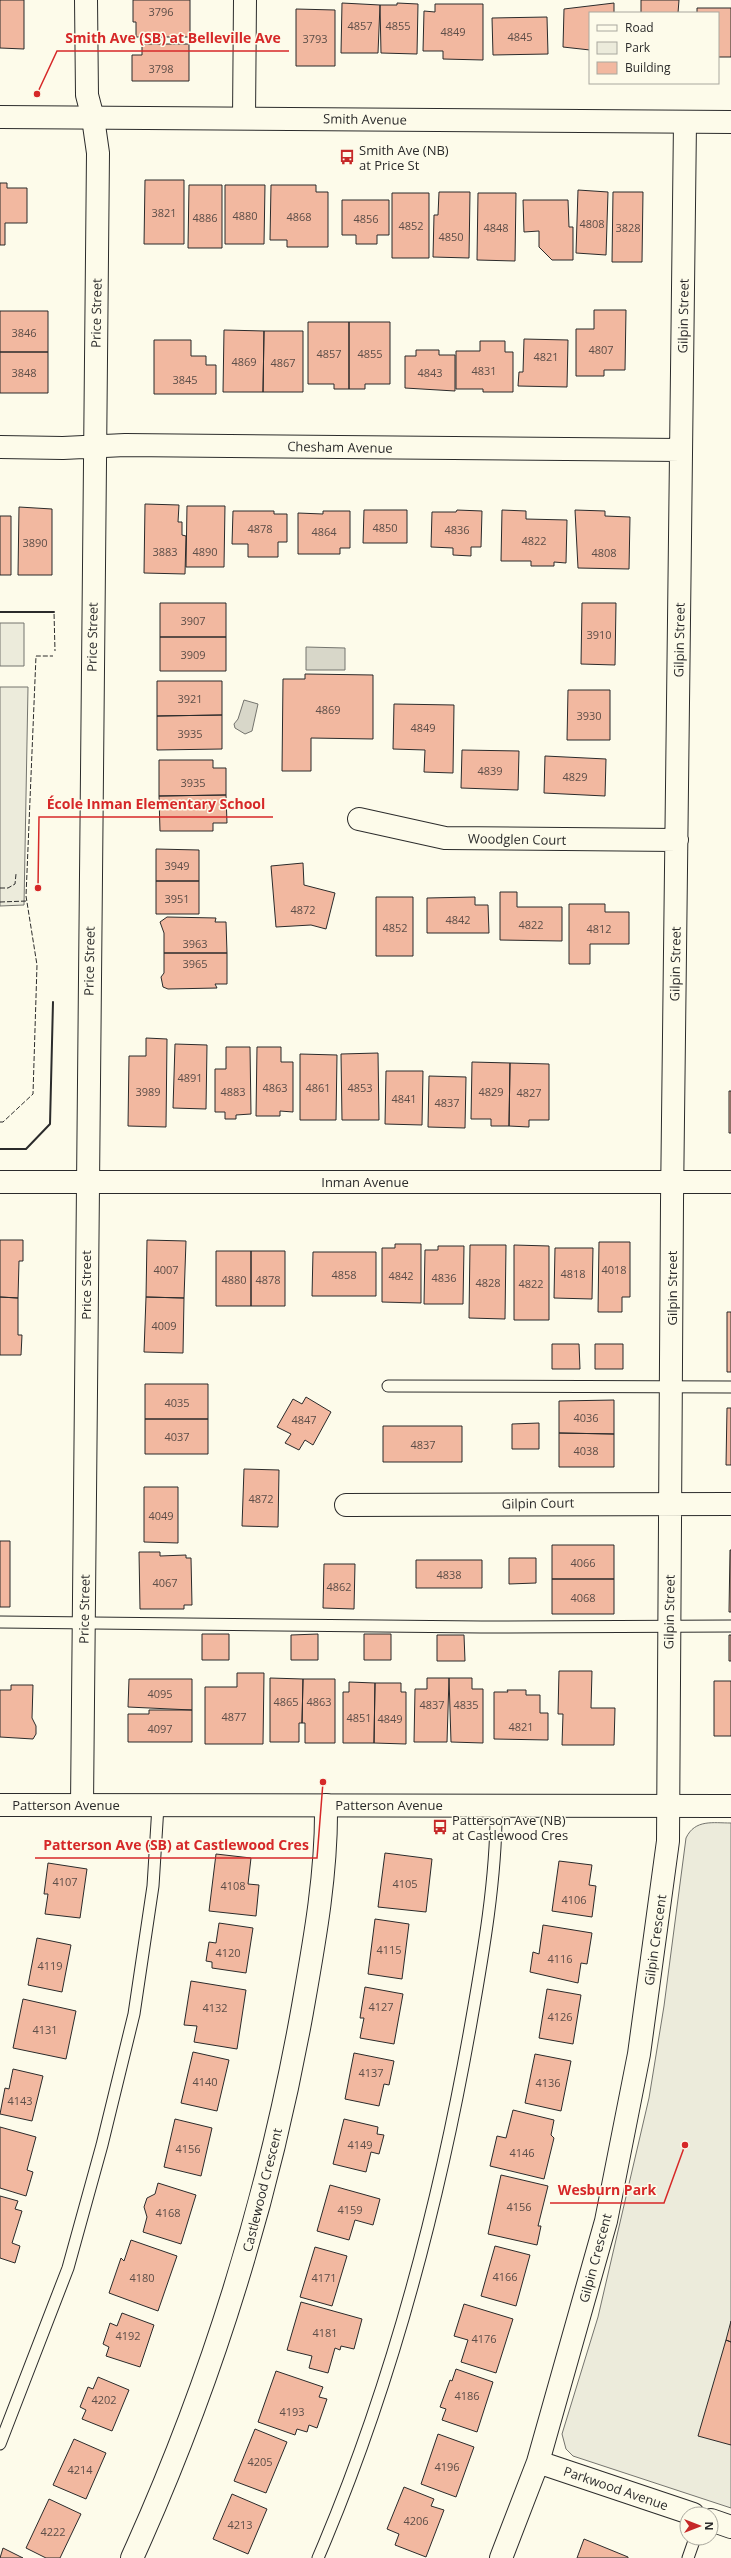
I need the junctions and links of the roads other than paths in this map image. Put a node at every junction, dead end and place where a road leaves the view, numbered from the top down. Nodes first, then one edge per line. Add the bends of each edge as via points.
1 (86, 0) edge
2 (245, 0) edge
3 (0, 117) edge
4 (93, 118) junction
5 (244, 118) junction
6 (685, 122) junction
7 (731, 122) edge
8 (0, 447) edge
9 (94, 447) junction
10 (681, 450) junction
11 (359, 819) dead end
12 (677, 840) junction
13 (87, 1181) junction
14 (0, 1182) edge
15 (672, 1182) junction
16 (731, 1182) edge
17 (388, 1386) dead end
18 (672, 1387) junction
19 (731, 1387) edge
20 (670, 1503) junction
21 (731, 1504) edge
22 (346, 1505) dead end
23 (0, 1622) edge
24 (84, 1622) junction
25 (669, 1626) junction
26 (731, 1626) edge
27 (0, 1805) edge
28 (82, 1805) junction
29 (326, 1805) junction
30 (158, 1806) junction
31 (496, 1806) junction
32 (669, 1806) junction
33 (731, 1806) edge
34 (0, 2444) edge
35 (538, 2462) junction
36 (679, 2509) edge
37 (719, 2522) edge
38 (731, 2526) edge
39 (692, 2546) edge
40 (132, 2558) edge
41 (318, 2558) edge
42 (501, 2558) edge
43 (688, 2558) edge

1 - 4 street, Price Street via 86,83
2 - 5 street
3 - 4 street, Smith Avenue
4 - 5 street, Smith Avenue
4 - 9 street, Price Street via 98,153
5 - 6 street, Smith Avenue
6 - 7 street, Smith Avenue
6 - 10 street, Gilpin Street
8 - 9 street, Chesham Avenue
9 - 10 street, Chesham Avenue via 125,444
9 - 13 street, Price Street
10 - 12 street, Gilpin Street
11 - 12 street, Woodglen Court via 445,838
12 - 15 street, Gilpin Street
13 - 14 street, Inman Avenue
13 - 15 street, Inman Avenue
13 - 24 street, Price Street
15 - 16 street, Inman Avenue
15 - 18 street, Gilpin Street
17 - 18 lane
18 - 19 lane
18 - 20 street, Gilpin Street
20 - 21 street, Gilpin Court
20 - 22 street, Gilpin Court
20 - 25 street, Gilpin Street
23 - 24 lane
24 - 25 lane via 466,1627
24 - 28 street, Price Street
25 - 26 lane
25 - 32 street, Gilpin Street
27 - 28 street, Patterson Avenue
28 - 30 street, Patterson Avenue
29 - 30 street, Patterson Avenue
29 - 31 street, Patterson Avenue
29 - 40 street, Castlewood Crescent via 326,1841 311,1960 293,2062 249,2245 185,2435
30 - 34 lane via 153,1886 134,2014 102,2145 68,2268
31 - 32 street, Patterson Avenue
31 - 41 lane via 496,1828 482,1957 456,2109 419,2261 379,2397
32 - 33 street, Patterson Avenue
32 - 35 street, Gilpin Crescent via 668,1841 638,2062 606,2221
35 - 36 street, Parkwood Avenue
35 - 42 street, Gilpin Crescent
37 - 38 street
39 - 43 lane

